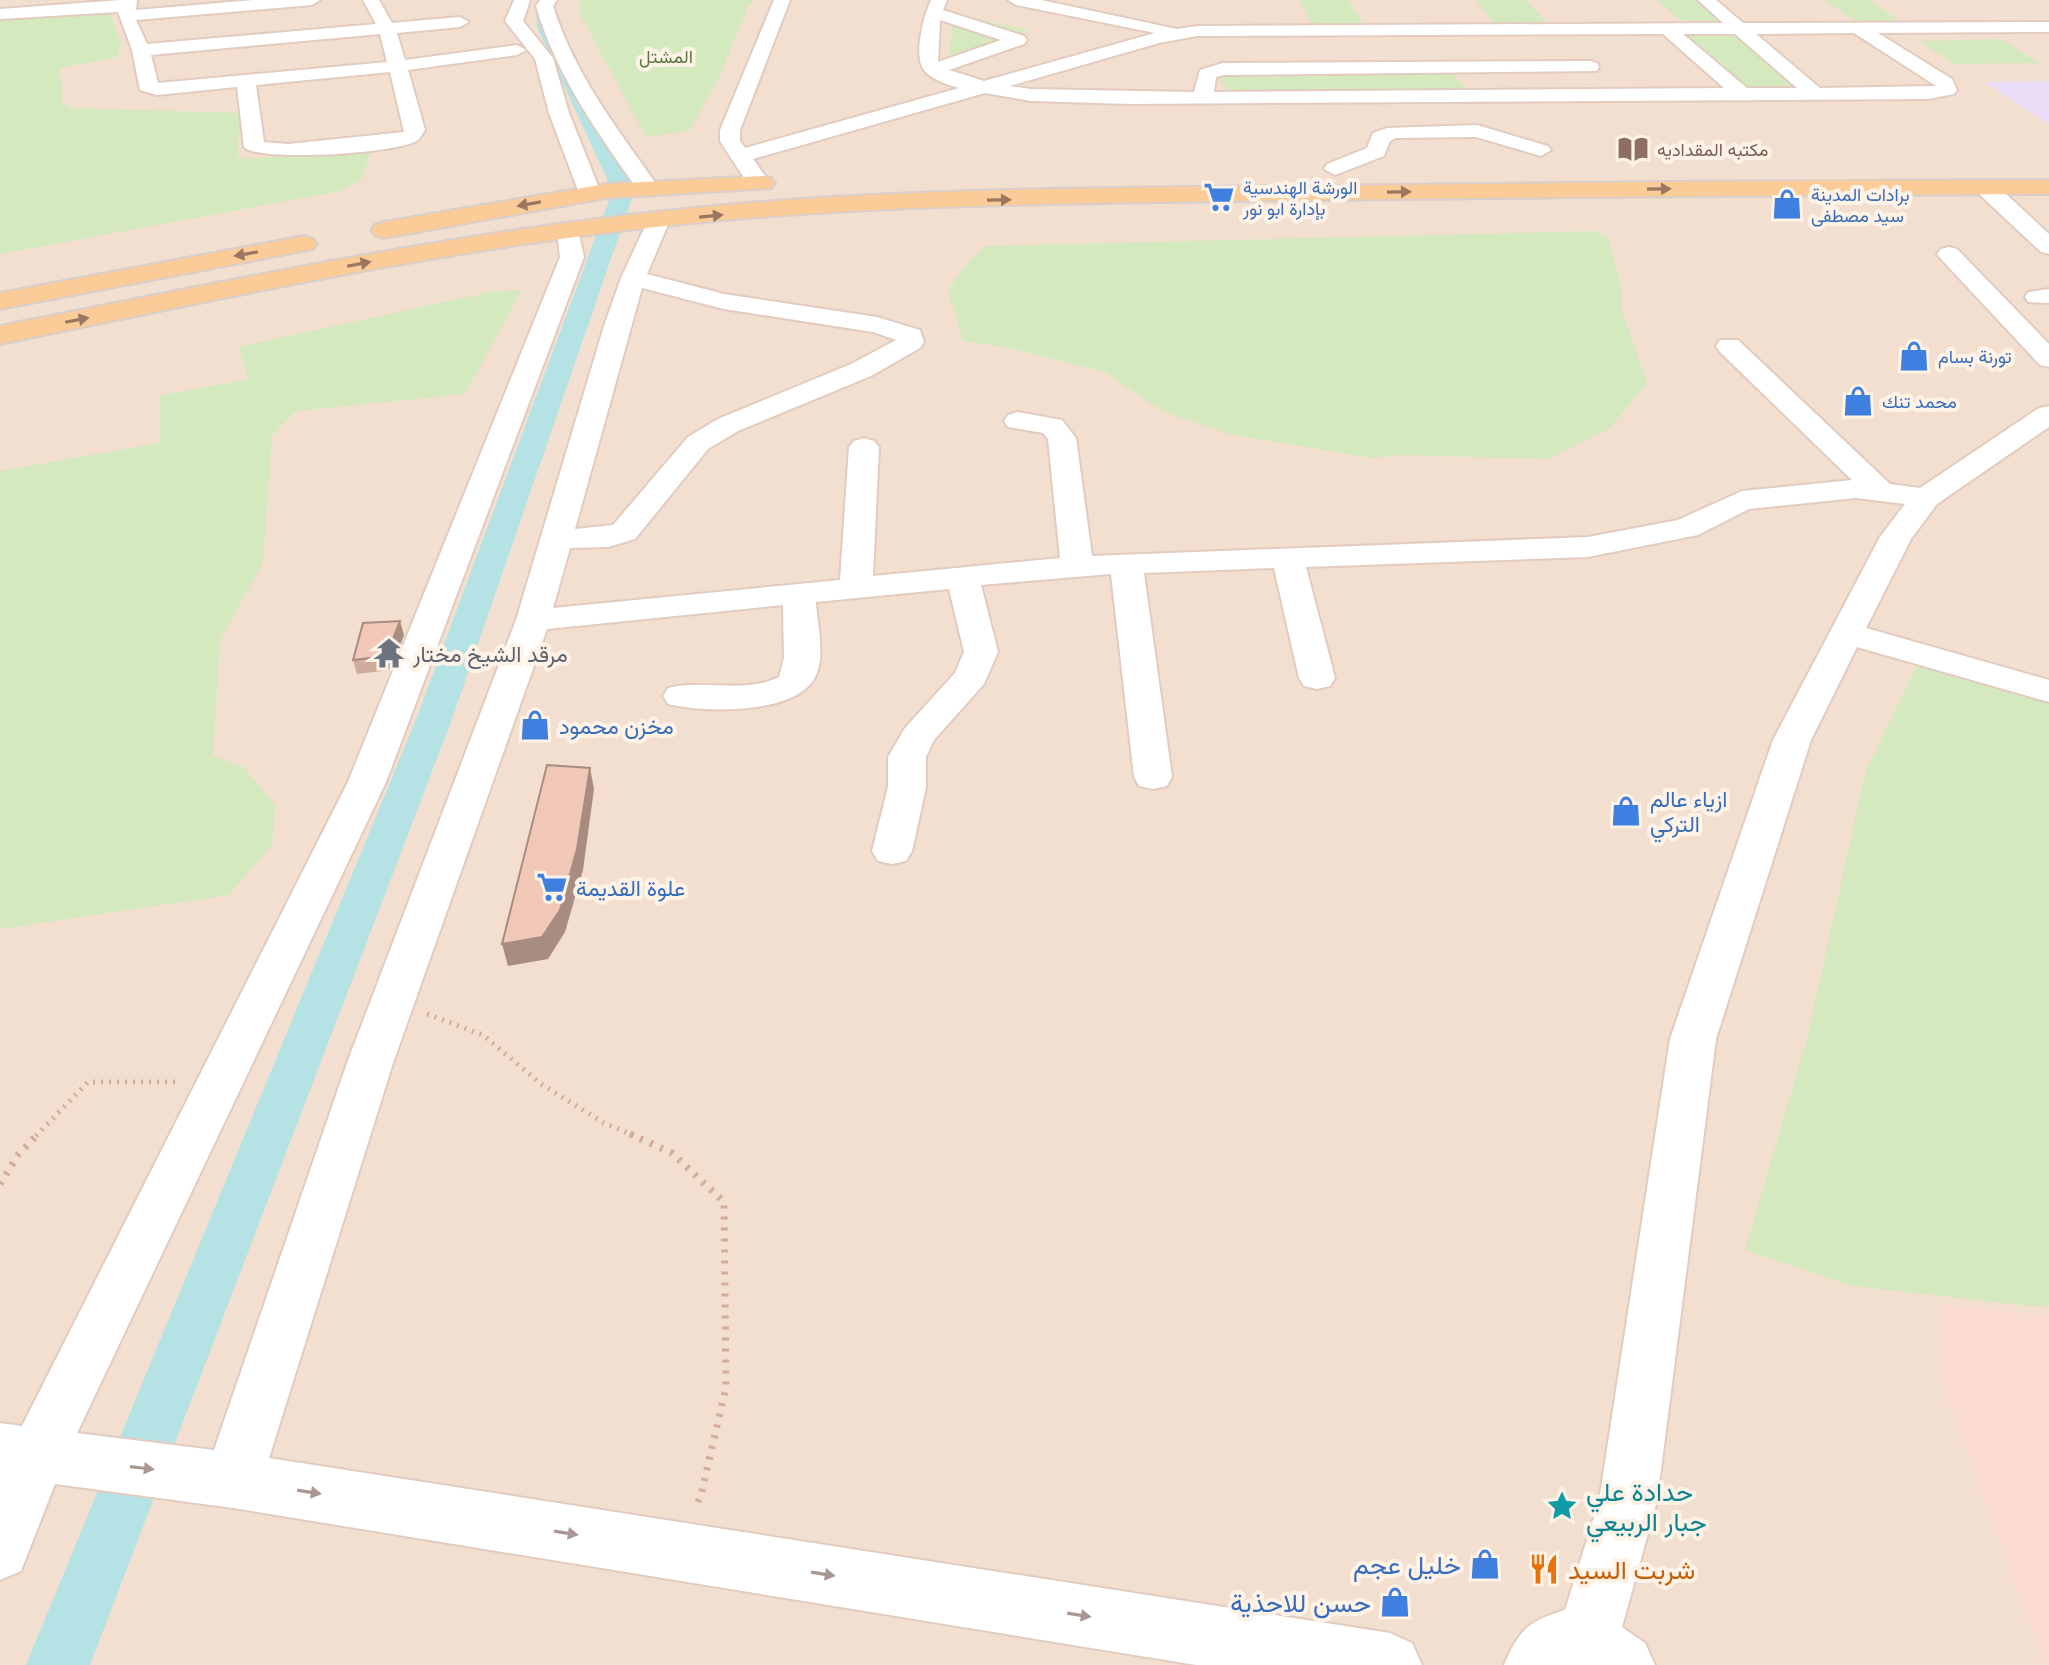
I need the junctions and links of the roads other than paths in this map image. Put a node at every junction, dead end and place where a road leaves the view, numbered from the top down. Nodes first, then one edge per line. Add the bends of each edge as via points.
1 (9, 0) edge
2 (312, 0) edge
3 (371, 0) edge
4 (522, 0) edge
5 (549, 0) edge
6 (782, 0) edge
7 (1016, 0) edge
8 (1706, 0) edge
9 (936, 6) edge
10 (128, 7) edge
11 (437, 7) dead end
12 (1826, 7) dead end
13 (1888, 7) dead end
14 (1659, 9) dead end
15 (1298, 10) dead end
16 (1365, 10) dead end
17 (1475, 10) dead end
18 (1544, 10) dead end
19 (0, 14) edge
20 (2046, 18) edge
21 (1856, 27) junction
22 (1919, 27) junction
23 (1673, 28) junction
24 (1739, 28) junction
25 (387, 29) junction
26 (472, 29) junction
27 (1490, 29) junction
28 (1558, 29) junction
29 (1308, 30) junction
30 (1377, 30) junction
31 (1446, 30) junction
32 (1182, 33) junction
33 (141, 50) junction
34 (517, 50) junction
35 (544, 58) junction
36 (398, 66) junction
37 (1590, 67) junction
38 (1476, 68) junction
39 (933, 70) junction
40 (246, 81) junction
41 (983, 88) junction
42 (1814, 93) junction
43 (1742, 94) junction
44 (1616, 95) junction
45 (1499, 96) junction
46 (1203, 98) junction
47 (741, 156) junction
48 (1548, 158) junction
49 (1707, 165) dead end
50 (1523, 167) dead end
51 (1398, 168) dead end
52 (1335, 169) junction
53 (1197, 172) junction
54 (875, 179) dead end
55 (786, 182) dead end
56 (757, 183) junction
57 (1985, 187) junction
58 (2049, 187) edge
59 (1741, 188) junction
60 (956, 189) junction
61 (598, 192) junction
62 (1209, 194) junction
63 (645, 204) junction
64 (582, 229) junction
65 (358, 234) dead end
66 (2049, 247) edge
67 (1949, 254) dead end
68 (309, 273) junction
69 (633, 278) junction
70 (0, 301) edge
71 (0, 335) edge
72 (1729, 346) dead end
73 (2049, 359) edge
74 (2049, 414) edge
75 (1018, 421) dead end
76 (864, 447) dead end
77 (1879, 490) junction
78 (1926, 498) junction
79 (556, 539) junction
80 (1288, 558) junction
81 (1126, 564) junction
82 (1077, 566) junction
83 (963, 578) junction
84 (856, 588) junction
85 (799, 594) junction
86 (533, 620) junction
87 (1849, 634) junction
88 (1317, 678) dead end
89 (2049, 691) edge
90 (681, 696) dead end
91 (1153, 777) dead end
92 (892, 851) dead end
93 (39, 1455) edge
94 (218, 1478) junction
95 (0, 1550) edge
96 (1581, 1657) edge
97 (1390, 1665) edge

1 - 19 street
2 - 10 street
3 - 25 street
4 - 35 street via 514,21
5 - 63 street via 544,6 549,25 580,95
6 - 47 street via 730,130 730,141
7 - 32 street
8 - 24 street
9 - 39 street via 929,63
9 - 39 street via 982,31 1018,40
10 - 19 street
10 - 33 street
11 - 26 street
12 - 21 street
13 - 22 street
14 - 23 street
15 - 29 street
16 - 30 street
17 - 27 street
18 - 28 street
20 - 22 street
21 - 22 street
21 - 24 street
21 - 42 street via 1945,83 1947,90
23 - 24 street
23 - 28 street
23 - 43 street
24 - 42 street
25 - 26 street
25 - 33 street
25 - 36 street
26 - 34 street
27 - 28 street
27 - 31 street
28 - 37 street
29 - 30 street
29 - 32 street
30 - 31 street
31 - 38 street
32 - 41 street
33 - 40 street via 147,86 176,89
34 - 35 street
34 - 36 street
35 - 61 street via 559,113
36 - 40 street
36 - 40 street via 415,130 397,141 288,150 254,147
37 - 38 street
37 - 44 street
38 - 45 street
38 - 46 street via 1223,69 1207,74
39 - 41 street
41 - 46 street via 1048,96
41 - 47 street
42 - 43 street
43 - 44 street
44 - 45 street
45 - 46 street
45 - 48 street
47 - 56 street
48 - 50 main road
48 - 52 street via 1517,142 1378,145 1377,152
49 - 59 main road
51 - 52 main road
52 - 53 main road
53 - 60 main road
53 - 62 main road via 1192,181
54 - 60 main road
55 - 56 main road
56 - 63 main road
57 - 58 main road
57 - 59 main road
57 - 66 street
62 -> 59 main road
60 -> 62 main road
63 -> 60 main road
61 - 63 main road
61 -> 65 main road
63 - 64 main road
63 - 69 street
68 -> 64 main road
64 - 93 street via 367,782
67 - 73 street
68 -> 70 main road via 298,251 319,241
71 -> 68 main road
69 - 79 street
69 - 79 street via 724,301 877,325 911,336 911,342 698,443 624,532
72 - 77 street
74 - 78 street
75 - 82 street via 1052,426 1062,438
76 - 84 street
77 - 78 street
77 - 80 street via 1742,500 1687,528 1588,547
78 - 87 street via 1896,537
79 - 86 street
80 - 81 street
80 - 88 street
81 - 82 street
81 - 91 street
82 - 83 street
83 - 84 street
83 - 92 street via 981,652 971,676 918,736 907,757 907,787
84 - 85 street
85 - 86 street
85 - 90 street via 800,673 793,686 776,694
86 - 94 street
87 - 89 street
87 - 96 street via 1792,740 1693,1039 1628,1501
93 -> 94 street
93 - 95 street
94 -> 97 street

